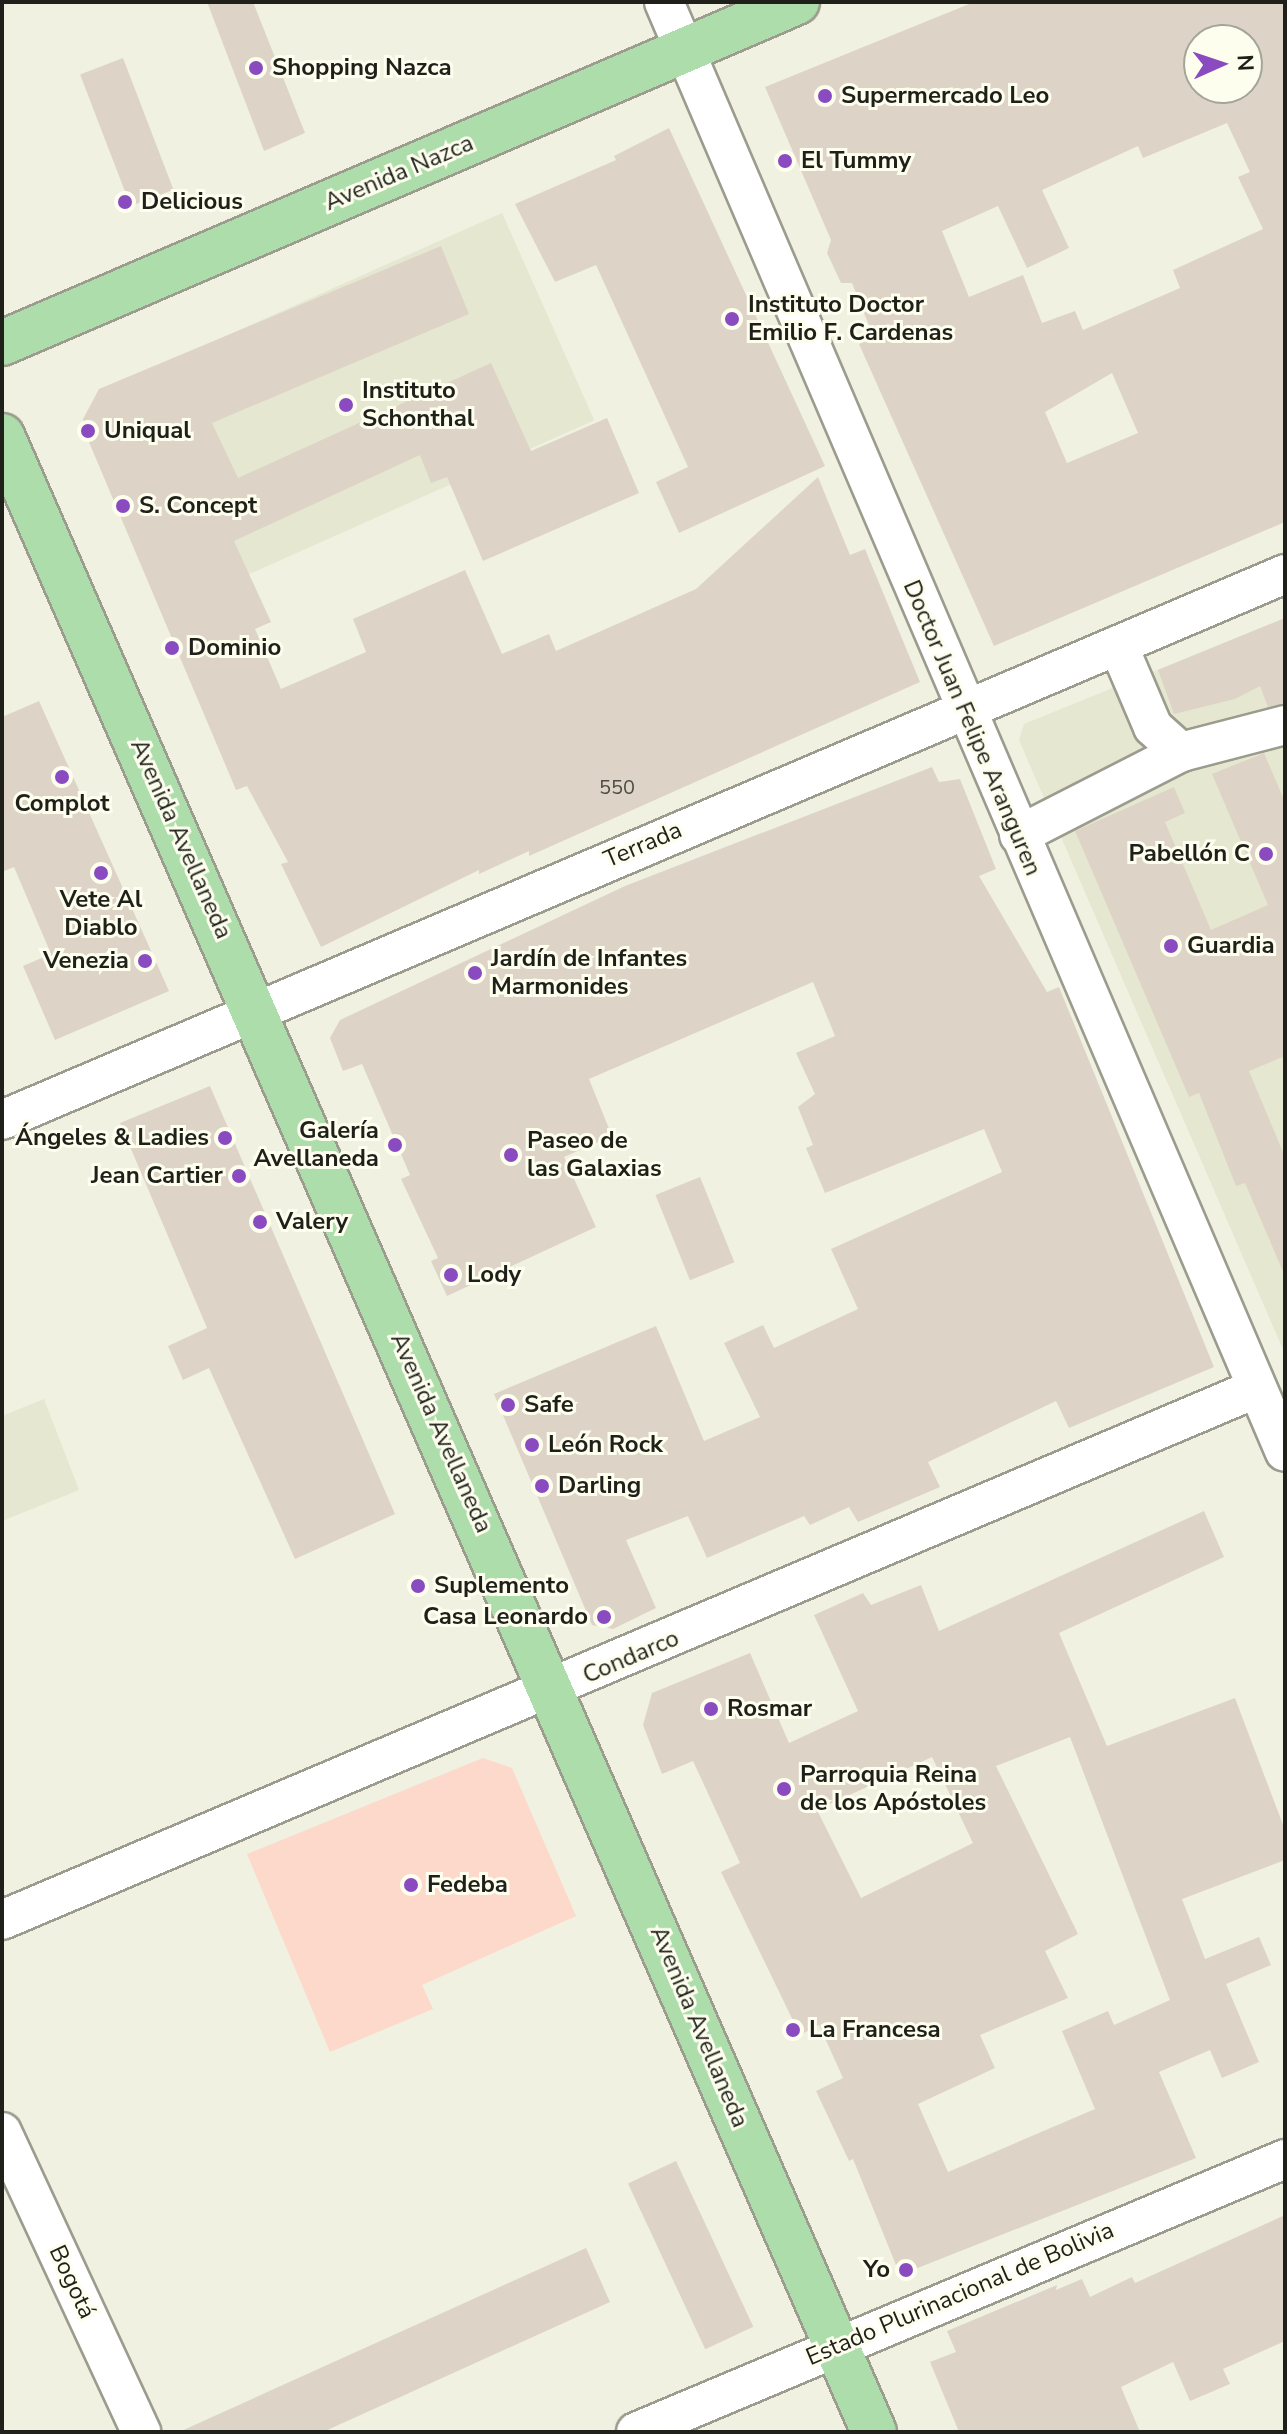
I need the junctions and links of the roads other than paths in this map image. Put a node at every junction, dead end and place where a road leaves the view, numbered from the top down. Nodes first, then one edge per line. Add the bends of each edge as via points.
1 (664, 2) edge
2 (797, 2) edge
3 (683, 51) junction
4 (2, 343) edge
5 (2, 436) edge
6 (1285, 574) edge
7 (1118, 645) junction
8 (963, 709) junction
9 (1283, 730) edge
10 (1181, 752) junction
11 (1019, 835) junction
12 (256, 1010) junction
13 (2, 1120) edge
14 (1257, 1388) junction
15 (1285, 1452) edge
16 (553, 1690) junction
17 (2, 1920) edge
18 (2, 2132) edge
19 (1285, 2159) edge
20 (836, 2344) junction
21 (141, 2432) edge
22 (636, 2432) edge
23 (874, 2432) edge

1 - 3 street, Doctor Juan Felipe Aranguren
2 - 3 main road, Avenida Nazca
3 - 4 main road, Avenida Nazca
3 - 8 street, Doctor Juan Felipe Aranguren
5 - 12 main road, Avenida Avellaneda
6 - 7 street, Terrada
7 - 8 street, Terrada
7 - 10 street via 1153,727
8 - 11 street, Doctor Juan Felipe Aranguren
8 - 12 street, Terrada
9 - 10 street
10 - 11 street
11 - 14 street, Doctor Juan Felipe Aranguren
12 - 13 street, Terrada
12 - 16 main road, Avenida Avellaneda
14 - 15 street, Doctor Juan Felipe Aranguren
14 - 16 street, Condarco
16 - 17 street, Condarco
16 - 20 main road, Avenida Avellaneda
18 - 21 street, Bogotá
19 - 20 street, Estado Plurinacional de Bolivia
20 - 22 street, Estado Plurinacional de Bolivia
20 - 23 main road, Avenida Avellaneda

